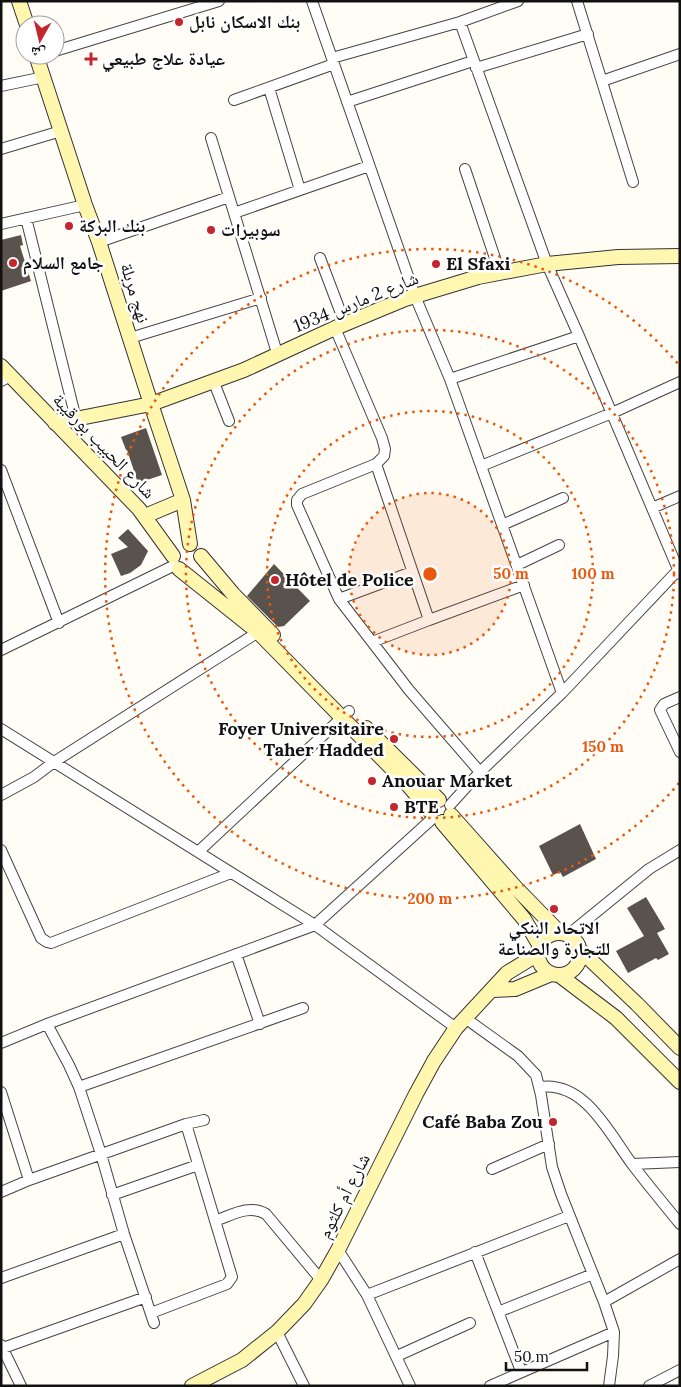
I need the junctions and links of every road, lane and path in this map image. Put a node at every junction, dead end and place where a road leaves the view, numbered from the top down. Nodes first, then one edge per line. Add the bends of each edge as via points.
1 (19, 1) edge
2 (219, 1) edge
3 (312, 1) edge
4 (518, 1) edge
5 (577, 1) edge
6 (496, 5) edge
7 (24, 15) edge
8 (460, 22) junction
9 (588, 34) junction
10 (65, 48) edge
11 (680, 54) edge
12 (333, 61) junction
13 (475, 64) junction
14 (41, 65) edge
15 (44, 77) junction
16 (602, 81) junction
17 (1, 86) edge
18 (269, 88) junction
19 (234, 100) dead end
20 (347, 102) junction
21 (61, 131) junction
22 (211, 138) dead end
23 (1, 149) edge
24 (369, 166) junction
25 (465, 169) dead end
26 (633, 182) dead end
27 (300, 190) junction
28 (229, 197) junction
29 (85, 205) junction
30 (234, 212) junction
31 (26, 218) junction
32 (1, 224) edge
33 (99, 242) junction
34 (680, 256) edge
35 (320, 258) dead end
36 (546, 264) junction
37 (500, 273) junction
38 (415, 296) junction
39 (261, 298) junction
40 (340, 326) junction
41 (579, 336) junction
42 (130, 338) junction
43 (278, 356) junction
44 (4, 374) edge
45 (213, 380) junction
46 (450, 380) junction
47 (680, 382) edge
48 (150, 404) junction
49 (612, 413) junction
50 (76, 419) junction
51 (228, 421) dead end
52 (55, 423) junction
53 (376, 464) junction
54 (481, 466) junction
55 (1, 470) edge
56 (680, 496) edge
57 (563, 498) dead end
58 (183, 500) junction
59 (652, 508) junction
60 (145, 516) junction
61 (502, 525) junction
62 (190, 544) junction
63 (559, 545) dead end
64 (201, 556) junction
65 (176, 563) junction
66 (517, 565) junction
67 (679, 570) edge
68 (412, 572) junction
69 (524, 585) junction
70 (339, 599) junction
71 (429, 620) junction
72 (59, 623) junction
73 (262, 630) junction
74 (372, 642) junction
75 (1, 650) edge
76 (562, 693) junction
77 (680, 697) edge
78 (346, 715) junction
79 (1, 729) edge
80 (680, 752) edge
81 (54, 762) junction
82 (480, 772) junction
83 (1, 795) edge
84 (441, 812) junction
85 (1, 850) edge
86 (680, 850) edge
87 (198, 852) junction
88 (231, 873) junction
89 (315, 925) junction
90 (564, 934) junction
91 (539, 950) junction
92 (580, 950) junction
93 (236, 954) junction
94 (555, 974) junction
95 (493, 990) junction
96 (303, 1008) dead end
97 (460, 1023) junction
98 (47, 1024) junction
99 (260, 1024) junction
100 (1, 1043) edge
101 (680, 1048) edge
102 (680, 1082) edge
103 (79, 1087) junction
104 (540, 1087) junction
105 (1, 1092) edge
106 (204, 1120) dead end
107 (186, 1124) junction
108 (549, 1144) junction
109 (101, 1154) junction
110 (680, 1162) edge
111 (632, 1164) junction
112 (198, 1165) junction
113 (492, 1169) dead end
114 (29, 1180) junction
115 (1, 1192) edge
116 (112, 1195) junction
117 (569, 1216) junction
118 (216, 1221) junction
119 (680, 1224) edge
120 (124, 1234) junction
121 (338, 1250) junction
122 (475, 1252) junction
123 (680, 1259) edge
124 (593, 1274) junction
125 (1, 1278) edge
126 (321, 1280) junction
127 (367, 1295) junction
128 (146, 1297) junction
129 (604, 1302) junction
130 (498, 1312) junction
131 (470, 1323) dead end
132 (277, 1332) junction
133 (614, 1332) junction
134 (2, 1347) edge
135 (397, 1356) junction
136 (680, 1370) edge
137 (521, 1371) junction
138 (20, 1386) edge
139 (192, 1386) edge
140 (304, 1386) edge
141 (410, 1386) edge
142 (490, 1386) edge
143 (609, 1386) edge
144 (649, 1386) edge

1 - 7 main road
2 - 10 street
3 - 12 street
4 - 6 street
5 - 9 street
6 - 8 street
8 - 12 street
8 - 13 street
9 - 13 street
9 - 16 street
11 - 16 street
12 - 18 street
12 - 20 street
13 - 20 street
13 - 36 street
14 - 15 main road, نهج مربلة
15 - 17 street
15 - 21 main road, نهج مربلة
16 - 26 street
18 - 19 street
18 - 27 street
20 - 24 street
21 - 23 street
21 - 29 main road, نهج مربلة
22 - 28 street
24 - 27 street
24 - 38 street
25 - 37 street
27 - 30 street
28 - 30 street
28 - 33 street
29 - 31 street
29 - 33 main road, نهج مربلة
30 - 39 street
31 - 32 street
31 - 50 street
33 - 42 main road, نهج مربلة
34 - 36 main road, شارع 2 مارس 1934 via 618,257
35 - 40 street
36 - 37 main road, شارع 2 مارس 1934
36 - 41 street
37 - 38 main road, شارع 2 مارس 1934
38 - 40 main road, شارع 2 مارس 1934
38 - 46 street
39 - 42 street
39 - 43 street
40 - 43 main road, شارع 2 مارس 1934
40 - 53 street via 385,449 384,456
41 - 46 street
41 - 49 street
42 - 48 main road, نهج مربلة
43 - 45 main road, شارع 2 مارس 1934
44 - 52 main road, شارع الحبيب بورقيبة
45 - 48 main road, شارع 2 مارس 1934
45 - 51 street
46 - 54 street
47 - 49 street
48 - 50 main road, شارع 2 مارس 1934
48 - 58 main road, نهج مربلة
49 - 54 street
49 - 59 street
50 - 52 main road, شارع 2 مارس 1934
52 - 60 main road, شارع الحبيب بورقيبة
53 - 68 street
53 - 70 street via 302,494 297,500
54 - 61 street
55 - 72 street
56 - 59 street
57 - 61 street
58 - 60 main road
58 - 62 main road, نهج مربلة
59 - 67 street
60 - 65 main road, شارع الحبيب بورقيبة
61 - 66 street
62 - 64 main road
62 - 65 main road via 175,551
63 - 66 street
64 - 65 main road via 198,566 189,572
64 - 73 main road
65 - 72 street
65 - 73 main road, شارع الحبيب بورقيبة
66 - 69 street
67 - 76 street
68 - 70 street
68 - 71 street
69 - 71 street
69 - 76 street
70 - 74 street
71 - 74 street
72 - 75 street
73 - 78 main road
73 - 81 street
74 - 82 street
76 - 82 street
77 - 80 street via 664,704 660,710
78 - 84 main road via 409,786
78 - 87 street
79 - 81 street
81 - 83 street
81 - 87 street
82 - 84 street
84 - 89 street
84 - 90 main road
84 - 91 main road via 524,919
85 - 88 street via 41,938 51,943
86 - 90 street via 649,869
87 - 88 street
88 - 89 street
89 - 93 street
89 - 97 street
90 - 91 main road via 547,937
90 - 92 main road via 575,940
91 - 94 main road via 539,962 544,969
91 - 95 main road, شارع أم كلثوم via 507,973
92 - 94 main road via 578,964 573,970
92 - 101 main road
93 - 98 street
93 - 99 street
94 - 95 main road via 515,989
94 - 102 main road via 616,1018
95 - 97 main road, شارع أم كلثوم
96 - 99 street
97 - 104 street via 518,1056 536,1075
97 - 121 main road, شارع أم كلثوم via 416,1094
98 - 100 street
98 - 103 street
99 - 103 street
103 - 109 street
104 - 108 street
104 - 111 street via 560,1087 578,1097 608,1128
105 - 114 street
106 - 107 street
107 - 109 street
107 - 112 street
108 - 113 street
108 - 117 street via 552,1167
109 - 114 street
109 - 116 street
110 - 111 street
111 - 119 street
112 - 116 street
112 - 118 street
114 - 115 street
116 - 120 street
117 - 122 street
117 - 124 street
118 - 126 street via 250,1208 258,1209 266,1214
118 - 128 street via 231,1280 153,1318
120 - 125 street
120 - 128 street
121 - 126 main road, شارع أم كلثوم
121 - 127 street
122 - 127 street
122 - 130 street
123 - 129 street
124 - 129 street
124 - 130 street
126 - 132 main road, شارع أم كلثوم via 304,1304
127 - 135 street
128 - 134 street
129 - 133 street
130 - 137 street
131 - 135 street
132 - 139 main road, شارع أم كلثوم via 242,1360
132 - 140 street
133 - 137 street
133 - 143 street
134 - 138 street
135 - 141 street
136 - 144 street
137 - 142 street

